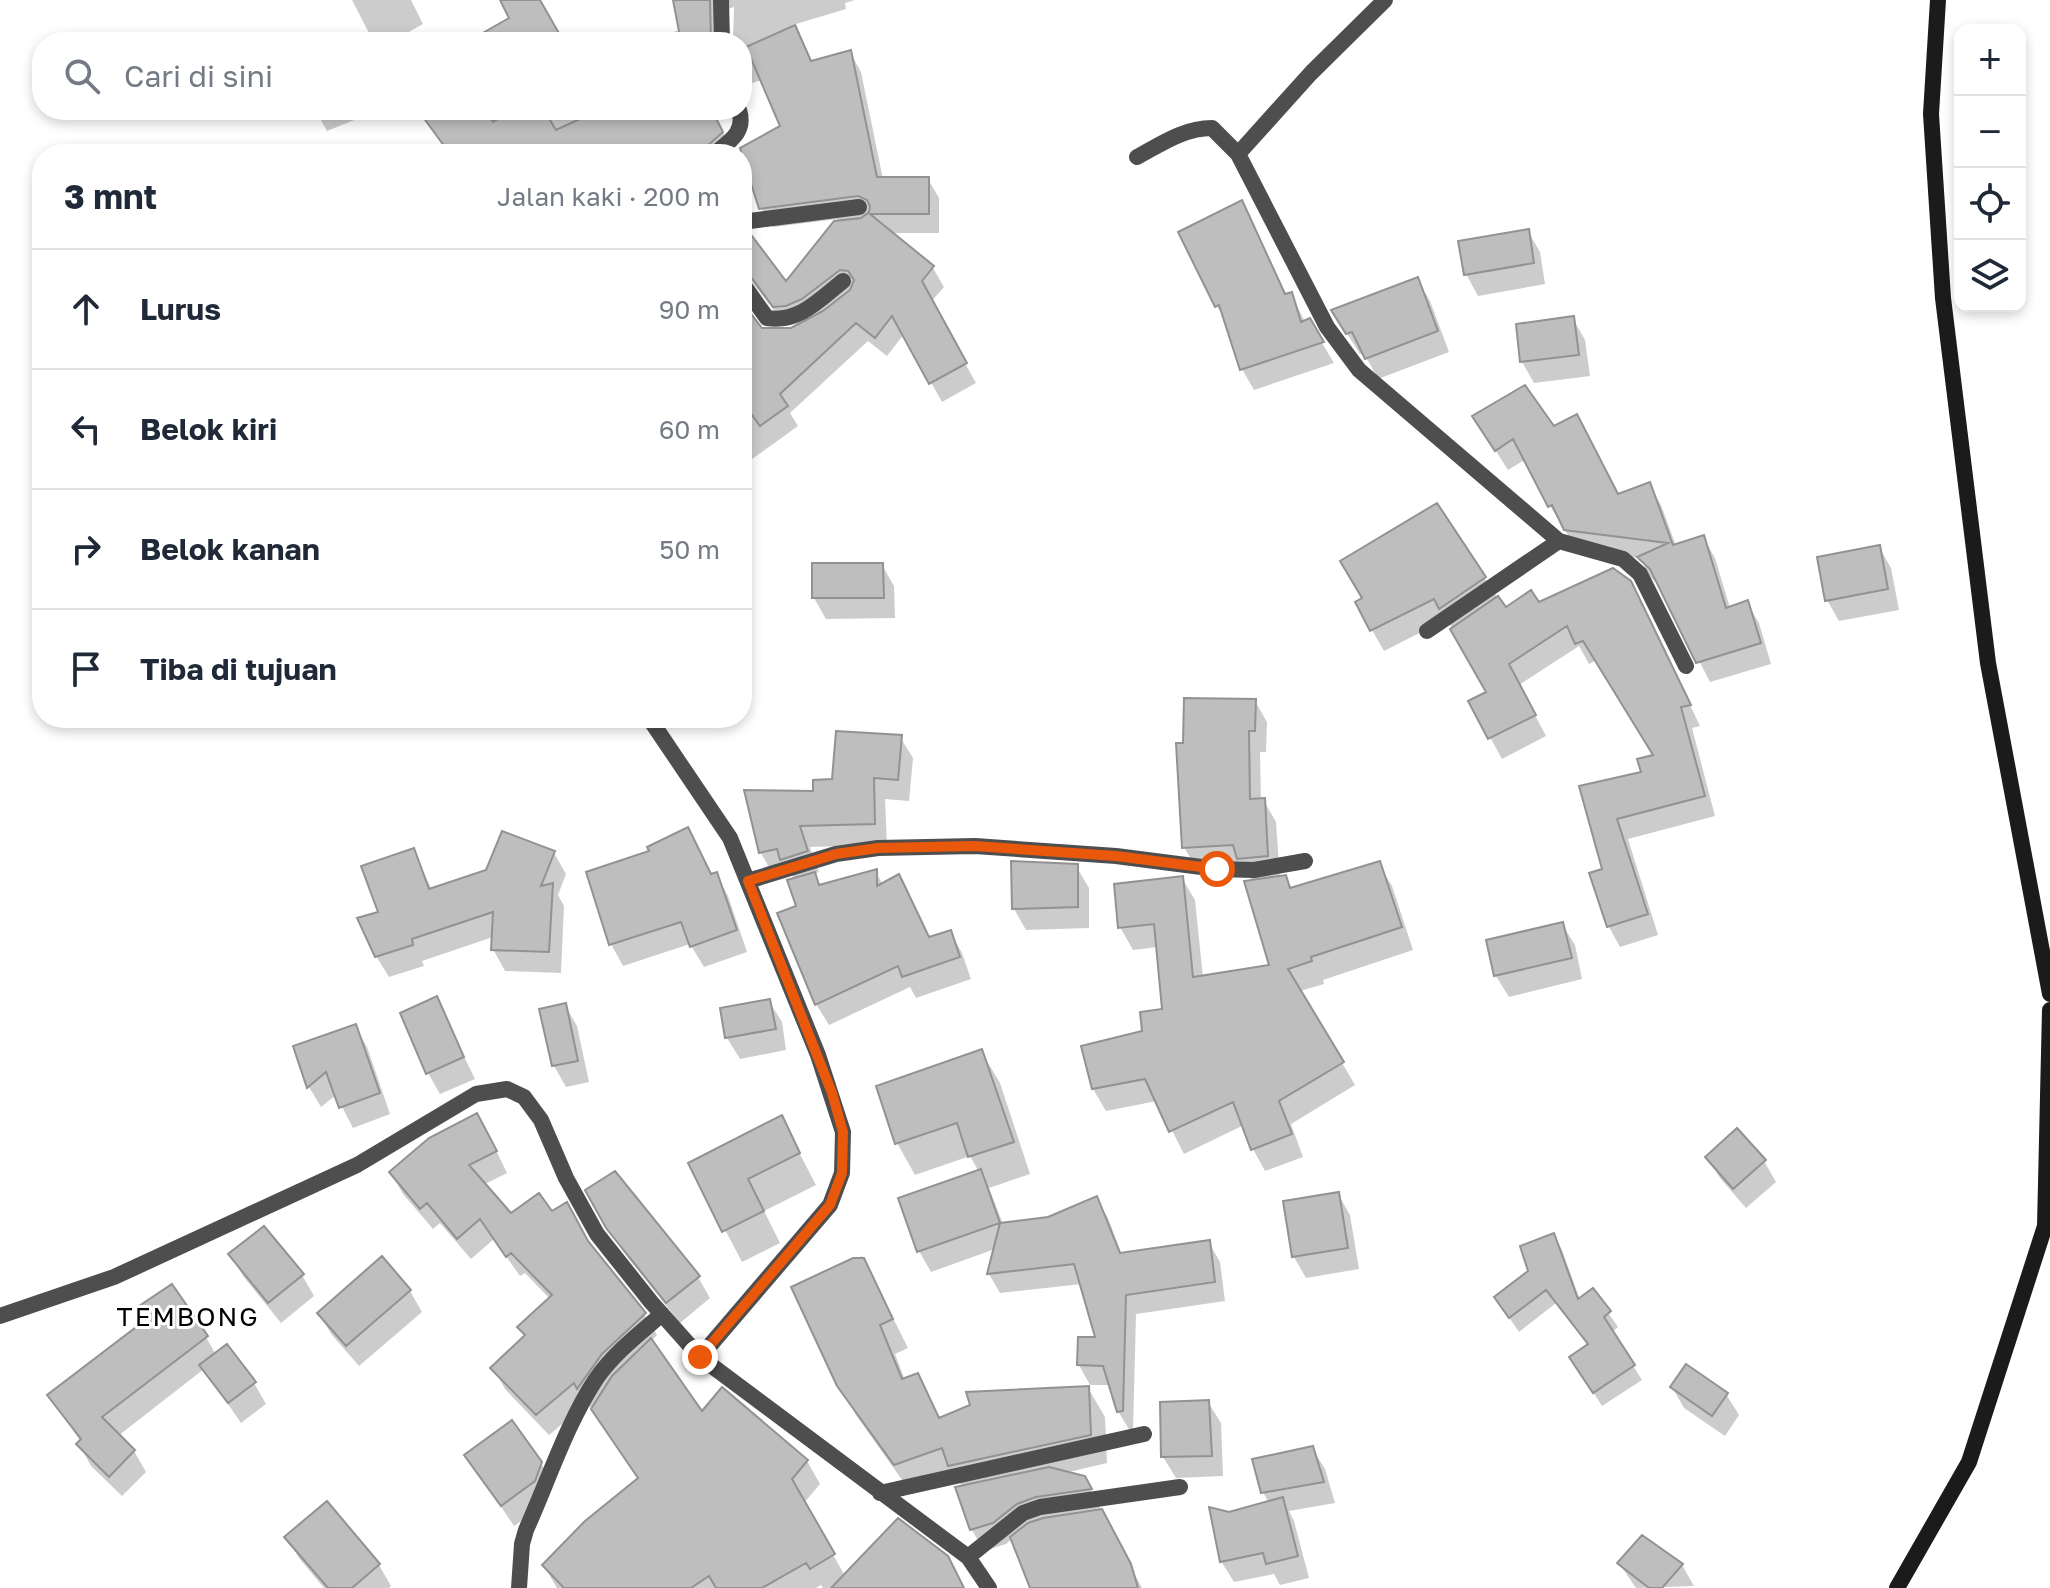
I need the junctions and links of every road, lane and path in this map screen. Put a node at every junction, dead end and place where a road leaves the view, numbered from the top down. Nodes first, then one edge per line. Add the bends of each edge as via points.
1 (721, 0) edge
2 (1385, 0) edge
3 (1938, 0) edge
4 (722, 32) edge
5 (742, 120) edge
6 (724, 144) edge
7 (1238, 154) junction
8 (1137, 157) dead end
9 (859, 207) dead end
10 (752, 221) edge
11 (843, 281) dead end
12 (752, 297) edge
13 (1559, 541) junction
14 (1427, 631) dead end
15 (1686, 666) dead end
16 (656, 728) edge
17 (1305, 861) dead end
18 (748, 881) junction
19 (2050, 994) edge
20 (2050, 1010) edge
21 (662, 1314) junction
22 (0, 1316) edge
23 (700, 1357) junction
24 (1144, 1434) dead end
25 (1180, 1487) dead end
26 (880, 1493) junction
27 (968, 1557) junction
28 (519, 1588) edge
29 (989, 1588) edge
30 (1897, 1588) edge

1 - 4 street
2 - 7 street
3 - 19 street via 1931,114 1943,298 1988,663
5 - 6 street
7 - 8 street via 1212,128 1199,128
7 - 13 street via 1327,327 1359,370
9 - 10 street
11 - 12 street via 801,314 782,320 767,318
13 - 14 street
13 - 15 street via 1623,559 1640,574
16 - 18 street via 730,838
17 - 18 street via 1254,870 1217,869 975,846 878,848 836,854
18 - 23 street via 832,1093 843,1132 842,1173 830,1205
20 - 30 street via 2045,1226 1969,1462
21 - 22 street via 597,1234 541,1120 524,1097 507,1089 476,1094 357,1165 114,1277
21 - 23 street
21 - 28 street via 614,1357 582,1404 526,1530
23 - 26 street
24 - 26 street
25 - 27 street via 1040,1507 1023,1513
26 - 27 street
27 - 29 street

